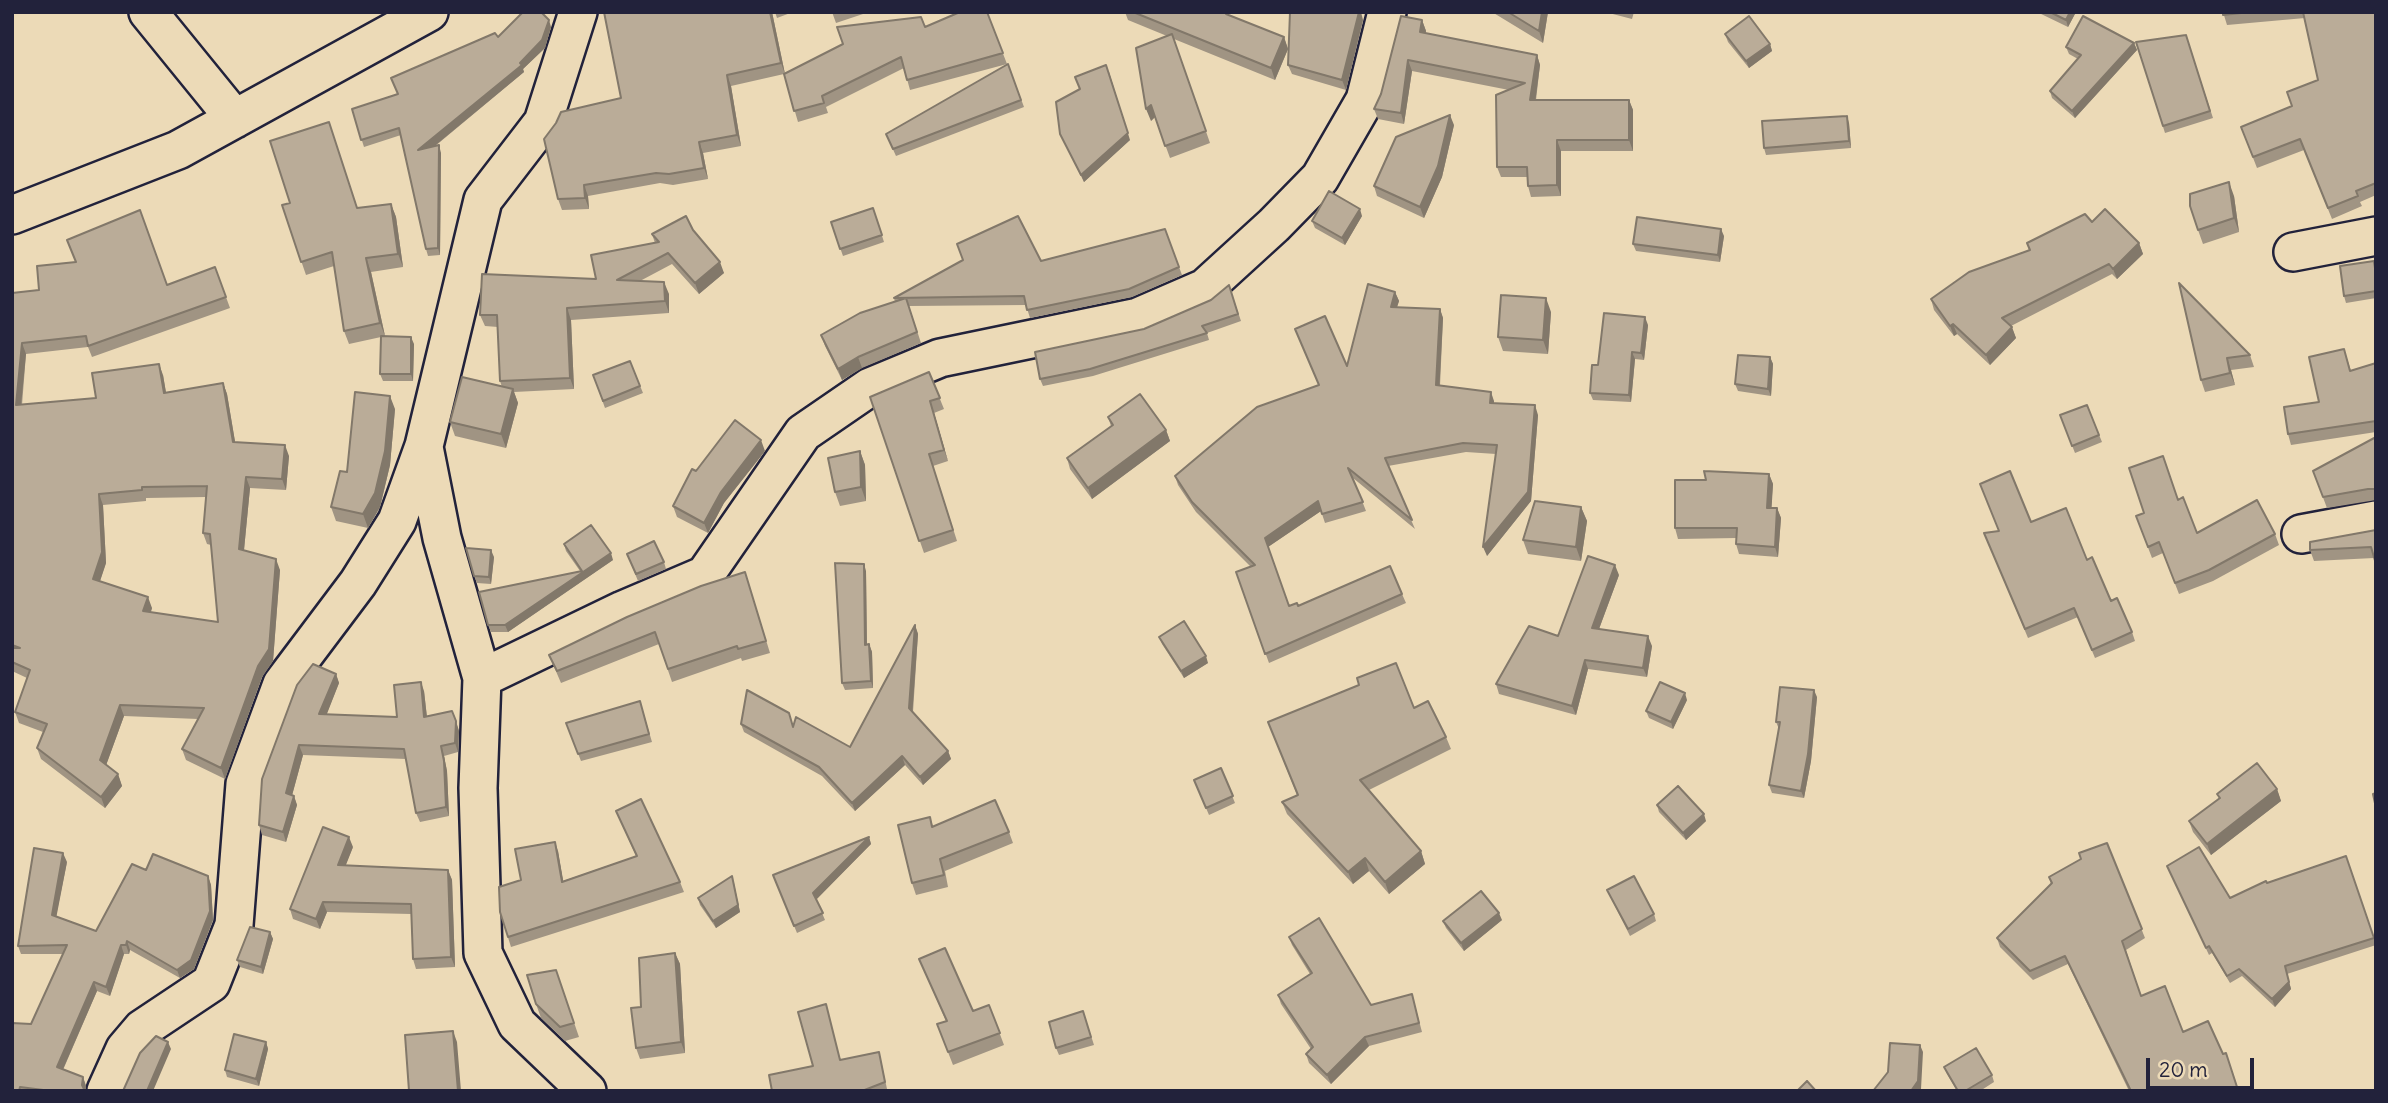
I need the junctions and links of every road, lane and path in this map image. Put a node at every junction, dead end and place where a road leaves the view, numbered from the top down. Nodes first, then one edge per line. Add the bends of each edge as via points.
1 (148, 12) edge
2 (429, 12) edge
3 (578, 12) edge
4 (1387, 12) edge
5 (235, 119) junction
6 (12, 215) edge
7 (2376, 236) edge
8 (2293, 252) dead end
9 (424, 446) junction
10 (2376, 520) edge
11 (2301, 534) dead end
12 (482, 678) junction
13 (106, 1091) edge
14 (587, 1091) edge

1 - 5 street
2 - 5 street
3 - 9 street via 543,122 483,200
4 - 12 street via 1366,100 1320,178 1205,288 1138,317 940,358 870,387 803,433 705,575
5 - 6 street via 178,150
7 - 8 street
9 - 12 street via 442,538
9 - 13 street via 397,521 358,583 282,684 245,784 233,925 211,983 142,1029 125,1049
10 - 11 street
12 - 14 street via 478,788 483,953 517,1024

